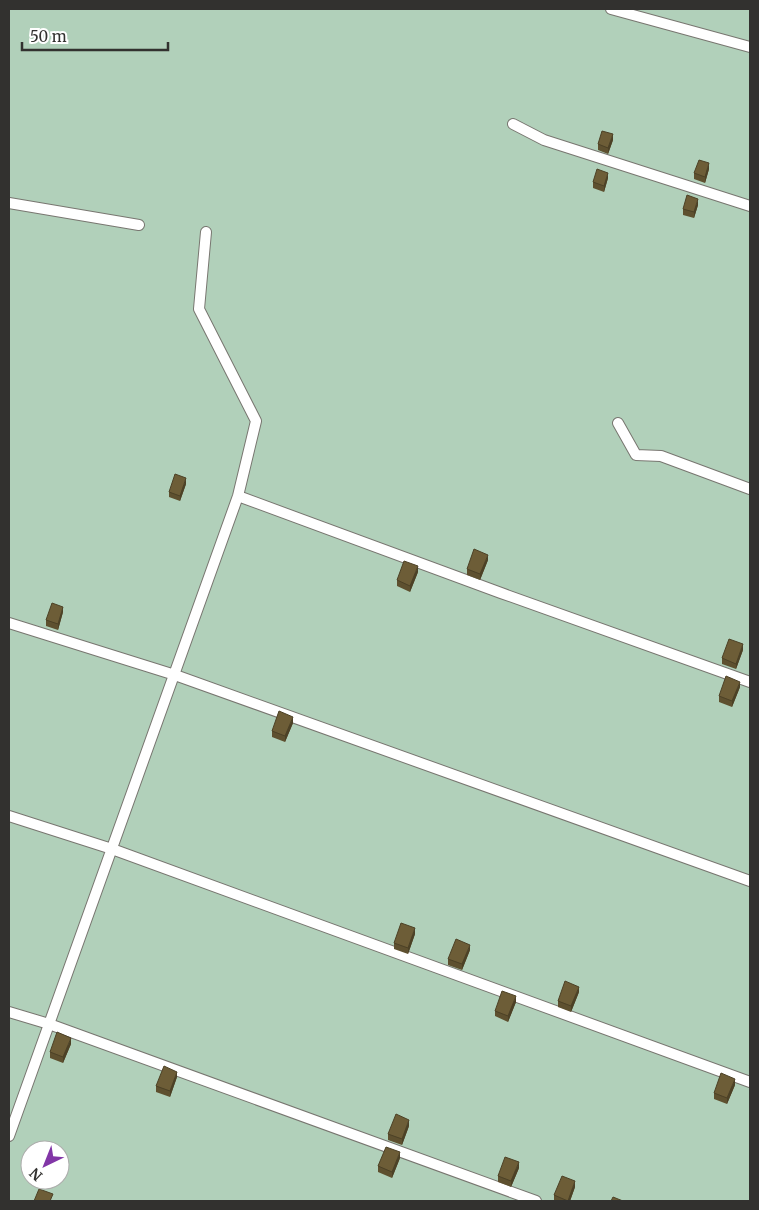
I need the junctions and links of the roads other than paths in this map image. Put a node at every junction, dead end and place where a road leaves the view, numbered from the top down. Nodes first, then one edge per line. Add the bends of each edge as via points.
1 (611, 9) edge
2 (750, 47) edge
3 (513, 124) dead end
4 (9, 203) edge
5 (750, 206) edge
6 (138, 225) dead end
7 (206, 232) dead end
8 (618, 423) dead end
9 (750, 489) edge
10 (238, 496) junction
11 (9, 623) edge
12 (175, 675) junction
13 (750, 682) edge
14 (9, 816) edge
15 (112, 849) junction
16 (750, 881) edge
17 (9, 1012) edge
18 (49, 1024) junction
19 (750, 1082) edge
20 (9, 1136) edge
21 (536, 1201) edge

1 - 2 lane
3 - 5 lane via 544,140
4 - 6 lane
7 - 10 lane via 199,309 256,421
8 - 9 lane via 636,455 661,456
10 - 12 lane
10 - 13 lane
11 - 12 lane
12 - 15 lane
12 - 16 lane
14 - 15 lane
15 - 18 lane
15 - 19 lane
17 - 18 lane
18 - 20 lane
18 - 21 lane

